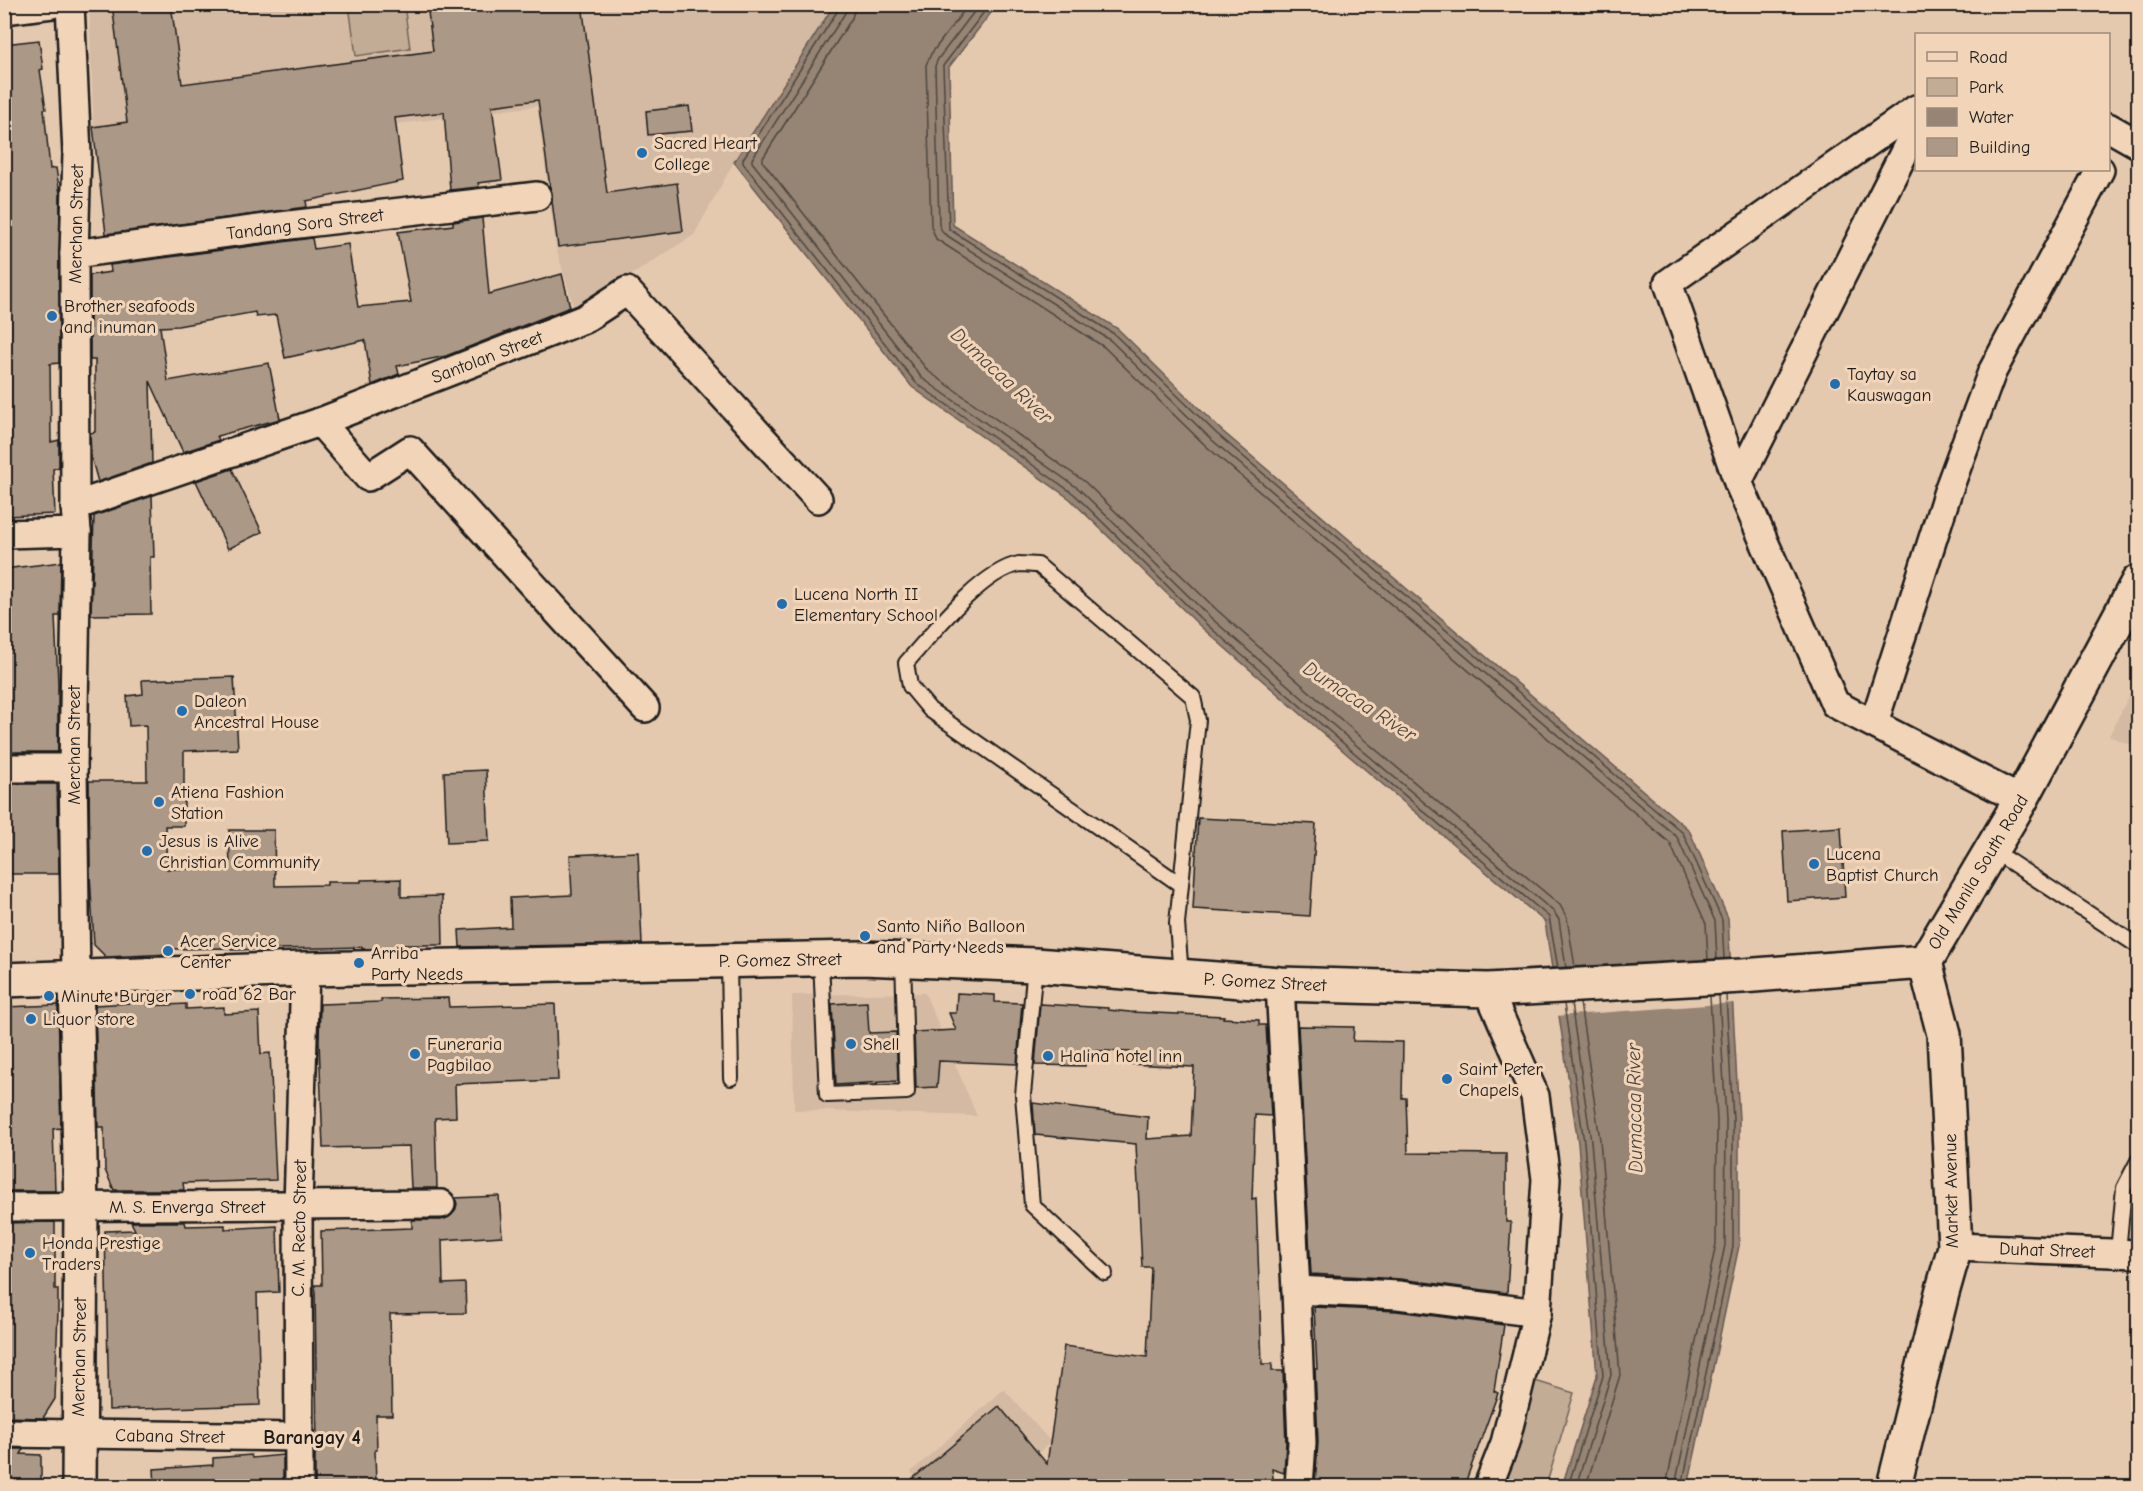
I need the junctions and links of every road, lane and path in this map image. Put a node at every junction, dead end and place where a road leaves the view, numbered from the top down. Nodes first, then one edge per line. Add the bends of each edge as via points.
1 (52, 4) edge
2 (70, 4) edge
3 (4, 10) edge
4 (1915, 110) edge
5 (1915, 133) edge
6 (2099, 171) edge
7 (537, 196) dead end
8 (74, 254) junction
9 (320, 422) junction
10 (1738, 482) junction
11 (818, 499) dead end
12 (75, 506) junction
13 (77, 532) junction
14 (4, 534) edge
15 (2134, 603) edge
16 (645, 708) dead end
17 (1874, 723) junction
18 (4, 768) edge
19 (73, 768) junction
20 (2022, 800) junction
21 (1992, 850) junction
22 (1181, 885) junction
23 (2139, 946) edge
24 (903, 958) junction
25 (821, 960) junction
26 (729, 962) junction
27 (1925, 962) junction
28 (1035, 965) junction
29 (305, 969) junction
30 (1180, 976) junction
31 (76, 979) junction
32 (4, 980) edge
33 (1281, 984) junction
34 (1555, 987) joint
35 (1488, 990) junction
36 (730, 1078) dead end
37 (2139, 1161) edge
38 (441, 1204) dead end
39 (298, 1206) junction
40 (4, 1207) edge
41 (81, 1208) junction
42 (1955, 1247) junction
43 (2128, 1253) edge
44 (1105, 1273) dead end
45 (1296, 1290) junction
46 (1537, 1313) junction
47 (4, 1433) edge
48 (79, 1435) junction
49 (299, 1437) junction
50 (79, 1486) edge
51 (299, 1486) edge
52 (1299, 1486) edge
53 (1488, 1486) edge
54 (1894, 1486) edge

1 - 3 street
2 - 8 street, Merchan Street via 77,154
4 - 10 street via 1668,283
5 - 10 street
6 - 17 street via 1992,372 1948,491
7 - 8 street, Tandang Sora Street
8 - 12 street, Merchan Street
9 - 11 street, Santolan Street via 584,319 627,291
9 - 12 street, Santolan Street
9 - 16 street via 368,477 410,450
10 - 17 street via 1835,704
12 - 13 street, Merchan Street
13 - 14 street
13 - 19 street, Merchan Street
15 - 20 main road, Old Manila South Road
17 - 20 street
18 - 19 street
19 - 31 street, Merchan Street
20 - 21 main road, Old Manila South Road
21 - 23 lane
21 - 27 main road, Old Manila South Road
22 - 22 lane via 1198,720 1193,698 1038,565 1020,564 1003,570 964,598 906,663 910,686 930,710
22 - 30 lane via 1177,923
24 - 25 main road, P. Gomez Street
24 - 25 lane via 907,1092 827,1095
24 - 28 main road, P. Gomez Street
25 - 26 main road, P. Gomez Street
26 - 29 main road, P. Gomez Street
26 - 36 lane
27 - 34 main road, Old Manila South Road
27 - 42 main road, Market Avenue via 1944,1034
28 - 30 main road, P. Gomez Street
28 - 44 lane via 1023,1095 1032,1205
29 - 31 main road, P. Gomez Street
29 - 39 street, C. M. Recto Street
30 - 33 main road, P. Gomez Street
31 - 32 main road, P. Gomez Street
31 - 41 main road, Merchan Street
33 - 35 main road, P. Gomez Street
33 - 45 street
34 - 35 main road, P. Gomez Street
35 - 46 street via 1535,1096 1546,1179
37 - 43 lane via 2124,1188
38 - 39 street, M. S. Enverga Street
39 - 41 street, M. S. Enverga Street
39 - 49 street, C. M. Recto Street
40 - 41 street, M. S. Enverga Street
41 - 48 main road, Merchan Street
42 - 43 street, Duhat Street
42 - 54 main road, Market Avenue
45 - 46 street via 1398,1295
45 - 52 street via 1302,1443
46 - 53 street via 1505,1443
47 - 48 street, Cabana Street
48 - 49 street, Cabana Street
48 - 50 main road, Merchan Street
49 - 51 street, C. M. Recto Street

